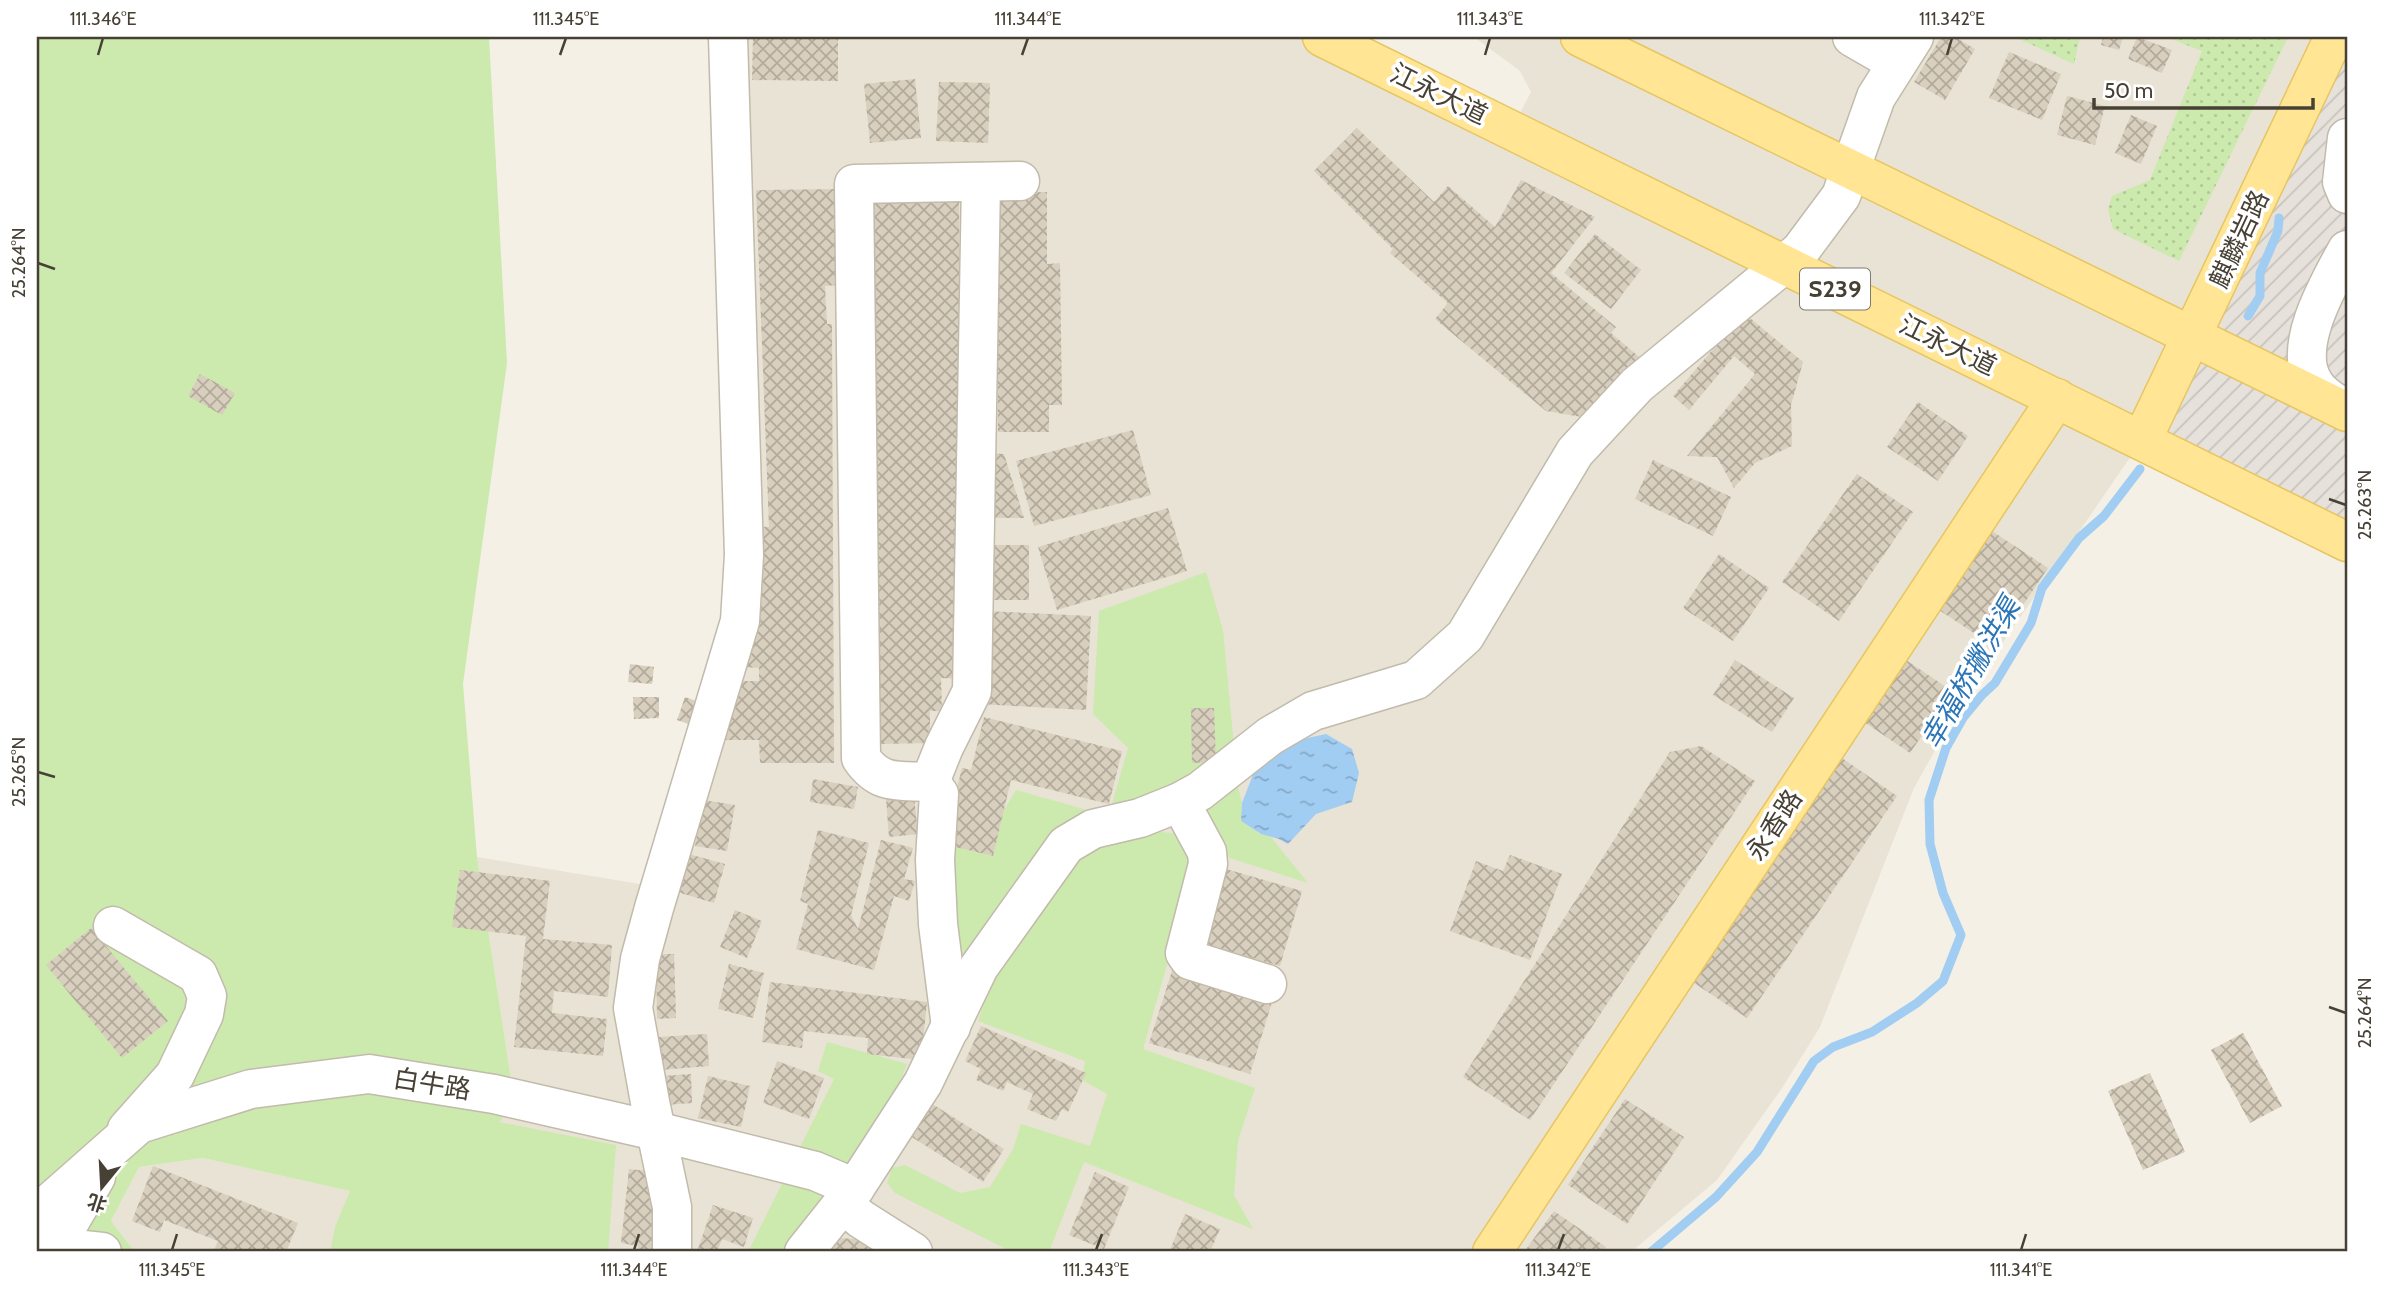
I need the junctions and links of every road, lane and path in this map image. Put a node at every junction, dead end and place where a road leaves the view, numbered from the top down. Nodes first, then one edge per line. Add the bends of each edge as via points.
1 (728, 37) edge
2 (1322, 37) edge
3 (1580, 37) edge
4 (1852, 37) edge
5 (2334, 37) edge
6 (1906, 50) edge
7 (2347, 138) edge
8 (1850, 169) junction
9 (1020, 181) dead end
10 (981, 182) junction
11 (2347, 194) edge
12 (2347, 250) edge
13 (1782, 264) junction
14 (2192, 336) junction
15 (2057, 398) junction
16 (2347, 412) edge
17 (2142, 440) junction
18 (2347, 542) edge
19 (930, 782) junction
20 (1180, 802) junction
21 (113, 926) dead end
22 (1267, 984) dead end
23 (951, 1027) junction
24 (656, 1131) junction
25 (118, 1143) junction
26 (849, 1196) junction
27 (37, 1214) edge
28 (46, 1246) edge
29 (102, 1252) edge
30 (672, 1252) edge
31 (804, 1252) edge
32 (912, 1252) edge
33 (1492, 1252) edge

1 - 24 street via 744,555 740,621 640,960 633,1008
2 - 13 main road, 江永大道 / S239
3 - 8 main road
4 - 6 street
5 - 14 main road, 麒麟岩路
6 - 8 street via 1876,97
7 - 11 street via 2342,181
8 - 13 street via 1841,196 1800,251
8 - 14 main road
9 - 10 street
10 - 19 street via 972,691
10 - 19 street via 854,184 861,758 870,772 882,778
12 - 16 street via 2316,314 2306,364 2314,383
13 - 15 main road, 江永大道 / S239
13 - 20 street via 1637,385 1575,452 1465,636 1416,680 1313,710
14 - 16 main road
14 - 17 main road, 麒麟岩路
15 - 17 main road, 江永大道 / S239
15 - 33 main road, 永香路
17 - 18 main road, 江永大道 / S239
19 - 23 street via 939,794 938,923
20 - 22 street via 1207,852 1208,864 1185,953 1190,960
20 - 23 street via 1093,829 1066,845 978,967
21 - 25 street via 198,975 207,996 204,1014 175,1075 131,1122
23 - 26 street via 923,1083
24 - 25 street, 白牛路 via 495,1094 369,1074 251,1089 139,1124
24 - 26 street, 白牛路 via 815,1171
24 - 30 street via 673,1207
25 - 27 street, 白牛路
25 - 28 street
26 - 31 street
26 - 32 street, 白牛路 via 861,1219
28 - 29 street

